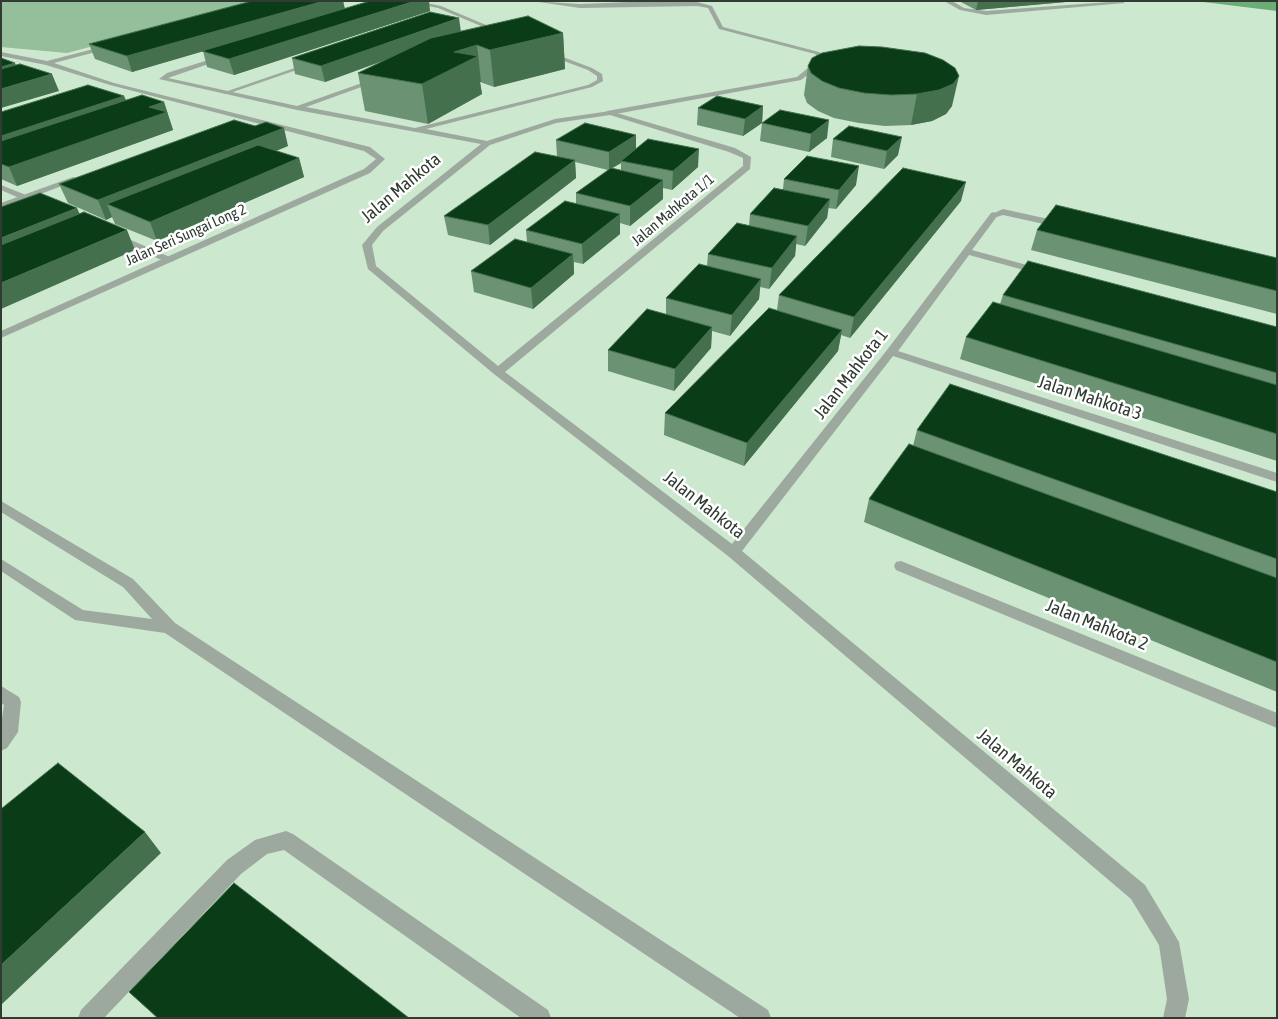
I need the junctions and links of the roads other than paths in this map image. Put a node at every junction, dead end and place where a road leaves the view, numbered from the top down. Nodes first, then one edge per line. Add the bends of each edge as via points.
1 (535, 1) edge
2 (946, 1) edge
3 (404, 3) edge
4 (658, 3) edge
5 (1122, 3) dead end
6 (458, 14) junction
7 (449, 17) edge
8 (502, 35) junction
9 (511, 38) edge
10 (491, 40) edge
11 (114, 45) edge
12 (537, 49) edge
13 (1, 54) edge
14 (235, 54) edge
15 (318, 61) edge
16 (47, 63) junction
17 (380, 79) edge
18 (112, 84) junction
19 (94, 89) edge
20 (225, 92) junction
21 (297, 108) junction
22 (610, 114) junction
23 (241, 118) junction
24 (222, 125) edge
25 (413, 130) junction
26 (487, 143) junction
27 (82, 176) edge
28 (1, 187) edge
29 (24, 197) junction
30 (1, 206) edge
31 (52, 209) edge
32 (1076, 228) edge
33 (106, 232) edge
34 (967, 252) junction
35 (169, 260) junction
36 (1052, 274) edge
37 (1, 334) edge
38 (891, 352) junction
39 (498, 372) junction
40 (1277, 478) edge
41 (1, 506) edge
42 (733, 552) junction
43 (1, 564) edge
44 (901, 566) dead end
45 (169, 627) junction
46 (1, 693) edge
47 (1277, 721) edge
48 (1, 743) edge
49 (89, 1018) edge
50 (540, 1018) edge
51 (760, 1018) edge
52 (1174, 1018) edge

1 - 4 street via 580,6
2 - 5 street via 962,9 986,13
3 - 6 street via 421,2
4 - 22 street, Jalan Mahkota via 710,7 721,28 817,53 823,58 799,79
6 - 7 street
6 - 8 street
8 - 9 street
8 - 10 street
11 - 16 street
12 - 25 street via 590,69 600,75 600,81
13 - 16 street
14 - 20 street via 162,78
15 - 20 street
16 - 18 street
17 - 21 street
18 - 19 street
18 - 23 street
20 - 21 street
21 - 25 street
22 - 26 street, Jalan Mahkota via 555,121
22 - 39 street, Jalan Mahkota 1/1 via 732,150 747,157 746,167
23 - 24 street
23 - 35 street, Jalan Seri Sungai Long 2 via 367,149 381,159 367,170
25 - 26 street
26 - 39 street, Jalan Mahkota via 380,229 367,245 371,267
27 - 29 street
28 - 29 street
29 - 30 street
29 - 31 street
32 - 34 street, Jalan Mahkota 1 via 1003,212 994,215
33 - 35 street
34 - 36 street
34 - 38 street, Jalan Mahkota 1
35 - 37 street, Jalan Seri Sungai Long 2
38 - 40 street, Jalan Mahkota 3
38 - 42 street, Jalan Mahkota 1
39 - 42 street, Jalan Mahkota
41 - 45 street via 128,583
42 - 52 street, Jalan Mahkota via 1138,892 1169,942 1178,999
43 - 45 street via 80,616
44 - 47 street, Jalan Mahkota 2
45 - 51 street
46 - 48 street via 12,702 9,732
49 - 50 street via 234,867 262,846 286,840

